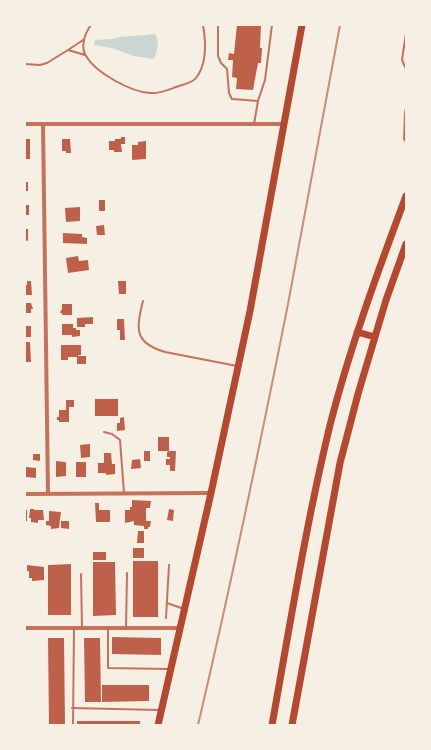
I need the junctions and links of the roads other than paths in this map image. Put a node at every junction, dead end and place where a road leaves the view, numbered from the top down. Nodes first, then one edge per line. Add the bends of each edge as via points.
1 (90, 25) edge
2 (203, 25) edge
3 (218, 25) edge
4 (272, 25) edge
5 (302, 25) edge
6 (406, 33) edge
7 (83, 40) junction
8 (68, 50) junction
9 (85, 55) junction
10 (25, 64) edge
11 (406, 69) edge
12 (258, 101) junction
13 (406, 108) edge
14 (25, 124) edge
15 (43, 124) junction
16 (254, 124) junction
17 (284, 124) junction
18 (406, 142) edge
19 (406, 196) edge
20 (406, 244) edge
21 (143, 301) dead end
22 (357, 332) junction
23 (375, 338) junction
24 (238, 366) junction
25 (104, 432) dead end
26 (124, 493) junction
27 (211, 493) junction
28 (25, 494) edge
29 (48, 494) junction
30 (169, 565) dead end
31 (81, 574) dead end
32 (126, 574) dead end
33 (167, 603) junction
34 (185, 609) junction
35 (166, 618) dead end
36 (25, 628) edge
37 (108, 628) junction
38 (126, 628) junction
39 (181, 628) junction
40 (74, 629) junction
41 (82, 629) junction
42 (171, 669) junction
43 (72, 708) junction
44 (162, 710) junction
45 (73, 725) edge
46 (158, 725) edge
47 (272, 725) edge
48 (292, 725) edge

1 - 7 lane
2 - 9 lane via 205,53 201,70 195,79 162,92 145,93 122,85 93,66
3 - 12 lane via 218,56 227,69 232,99
4 - 12 lane via 265,80
5 - 17 main road
6 - 11 lane via 402,60
7 - 8 lane
7 - 9 lane
8 - 9 lane
8 - 10 lane via 47,63
12 - 16 lane
13 - 18 lane
14 - 15 street
15 - 16 street
15 - 29 street
16 - 17 street
17 - 24 main road
19 - 22 main road
20 - 23 main road
21 - 24 lane via 138,326 146,344 165,352
22 - 23 main road
22 - 47 main road via 330,425 305,543
23 - 48 main road via 335,488
24 - 27 main road
25 - 26 lane via 120,440
26 - 27 street
26 - 29 street
27 - 34 main road
28 - 29 street
30 - 33 lane
31 - 41 lane
32 - 38 lane
33 - 34 lane
33 - 35 lane
34 - 39 main road
36 - 40 street
37 - 38 street
37 - 41 street
37 - 42 lane via 108,668
38 - 39 street
39 - 42 main road
40 - 41 street
40 - 43 lane
42 - 44 main road
43 - 44 lane
43 - 45 lane
44 - 46 main road

